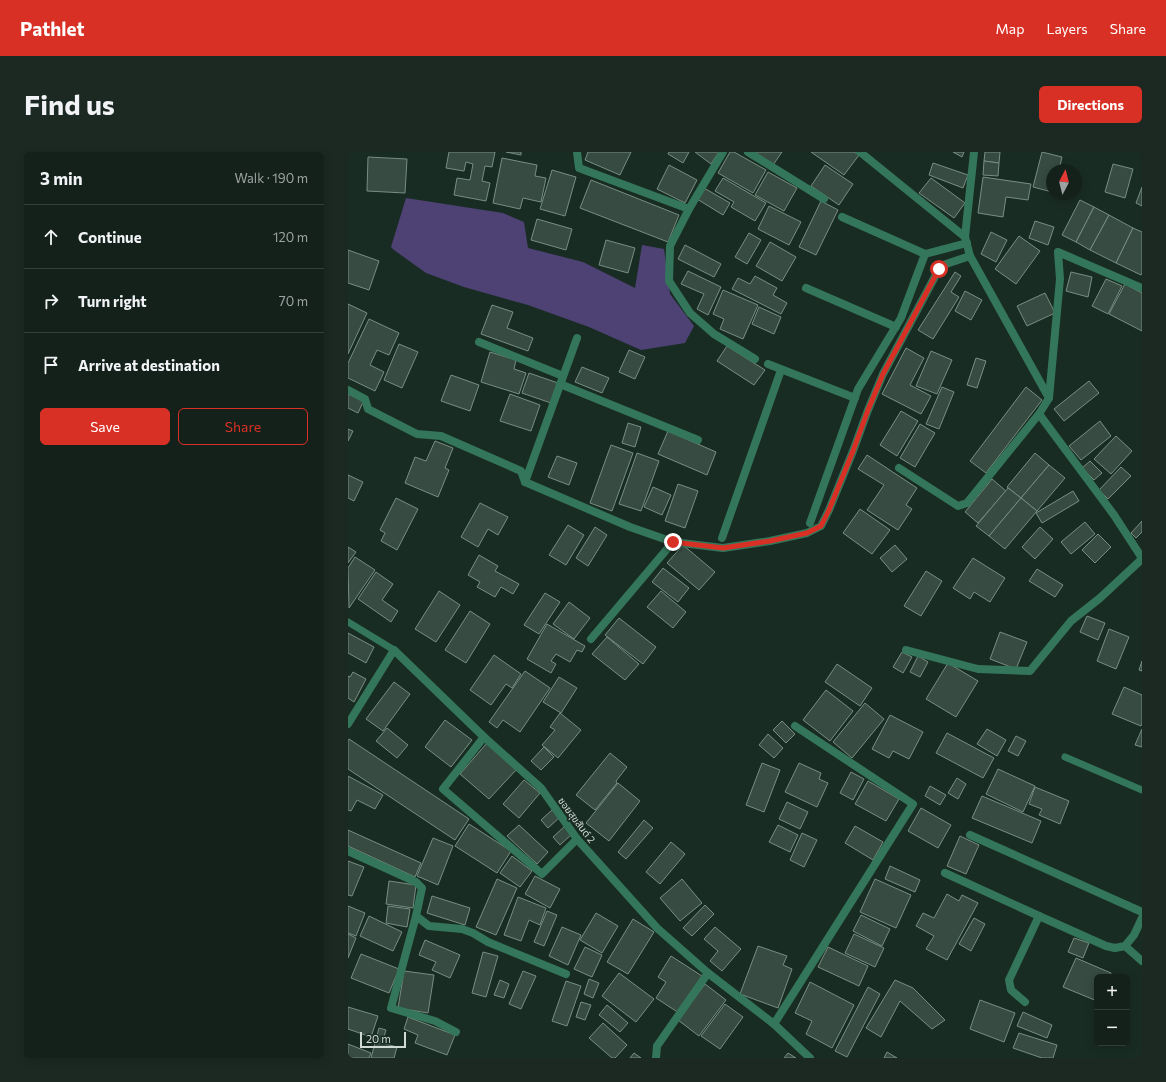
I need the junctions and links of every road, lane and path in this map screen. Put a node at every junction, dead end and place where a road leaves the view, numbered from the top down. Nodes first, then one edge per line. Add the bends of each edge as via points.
1 (577, 152) edge
2 (723, 152) edge
3 (748, 152) edge
4 (860, 152) edge
5 (974, 152) edge
6 (824, 199) dead end
7 (689, 209) junction
8 (842, 217) dead end
9 (966, 240) junction
10 (925, 254) junction
11 (970, 256) junction
12 (806, 288) dead end
13 (1142, 288) edge
14 (896, 327) junction
15 (577, 338) dead end
16 (479, 342) dead end
17 (755, 358) dead end
18 (768, 364) dead end
19 (781, 370) junction
20 (563, 376) junction
21 (560, 384) junction
22 (348, 390) edge
23 (854, 398) junction
24 (1049, 398) junction
25 (1039, 414) junction
26 (698, 440) dead end
27 (899, 468) dead end
28 (525, 482) junction
29 (810, 523) dead end
30 (722, 538) dead end
31 (673, 542) junction
32 (1142, 558) edge
33 (348, 622) edge
34 (591, 639) dead end
35 (394, 650) junction
36 (906, 650) dead end
37 (348, 724) edge
38 (795, 726) dead end
39 (484, 737) junction
40 (1064, 757) dead end
41 (1142, 790) edge
42 (970, 835) dead end
43 (577, 839) junction
44 (348, 851) edge
45 (945, 873) dead end
46 (1142, 912) edge
47 (416, 916) junction
48 (1039, 916) junction
49 (1142, 918) edge
50 (1125, 946) junction
51 (1142, 961) edge
52 (708, 973) junction
53 (566, 974) dead end
54 (1025, 1002) dead end
55 (774, 1024) junction
56 (456, 1032) dead end
57 (656, 1058) edge
58 (810, 1058) edge

1 - 7 street via 579,168
2 - 7 street
3 - 6 street
4 - 9 street
5 - 9 street
7 - 17 street via 670,246 669,281 690,313 714,334
8 - 10 street
9 - 10 street
9 - 11 street
10 - 14 street
11 - 24 street
11 - 31 street via 939,269 883,374 821,526 807,533 723,548
12 - 14 street
13 - 24 street via 1058,252 1060,279
14 - 23 street
15 - 20 street
16 - 20 street
18 - 19 street
19 - 23 street
19 - 30 street
20 - 21 street
21 - 26 street
21 - 28 street
22 - 28 street via 365,399 368,409 417,434 441,436 521,471
23 - 29 street
24 - 25 street
25 - 27 street via 967,503 958,506
25 - 32 street via 1114,515
28 - 31 street via 630,527
31 - 34 street
32 - 36 street via 1100,598 1071,621 1030,671 978,669
33 - 35 lane
35 - 37 street
35 - 39 street, ซอยสุขสันต์ 2
38 - 55 street via 913,804
39 - 43 street, ซอยสุขสันต์ 2 via 541,788
39 - 43 street via 443,789 542,874
40 - 41 lane
42 - 46 street
43 - 52 street, ซอยสุขสันต์ 2 via 657,928
44 - 47 street via 416,882 422,888
45 - 48 street
47 - 53 street via 429,926 473,933 488,942
47 - 56 street via 391,1008 435,1021
48 - 50 street via 1106,946
48 - 54 street via 1009,980 1011,990
49 - 50 street
50 - 51 street
52 - 55 street, ซอยสุขสันต์ 2
52 - 57 street via 657,1046
55 - 58 street, ซอยสุขสันต์ 2

